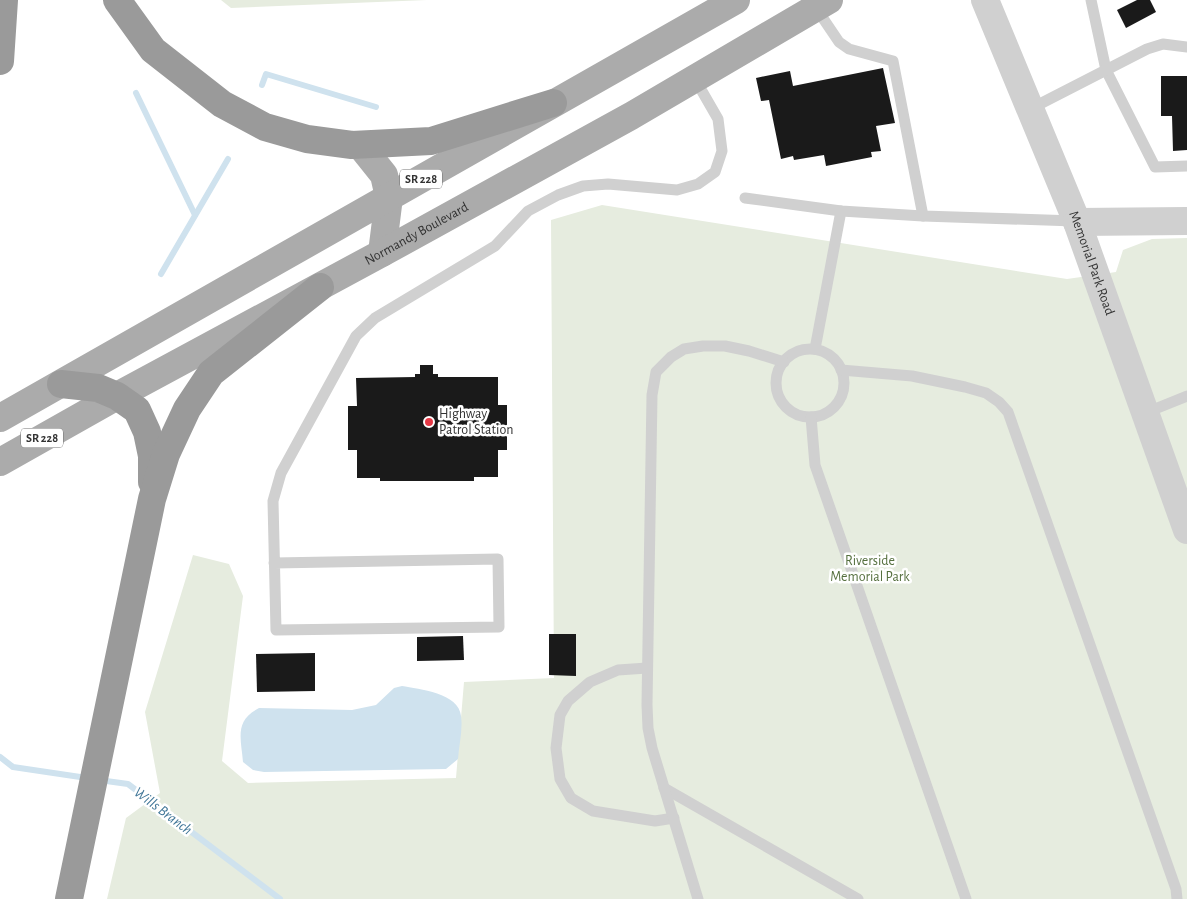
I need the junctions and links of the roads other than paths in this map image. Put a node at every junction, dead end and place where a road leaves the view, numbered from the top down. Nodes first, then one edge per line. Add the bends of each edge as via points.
1 (4, 0) edge
2 (117, 0) edge
3 (736, 0) edge
4 (985, 0) edge
5 (1091, 0) edge
6 (822, 4) edge
7 (1187, 47) edge
8 (0, 61) edge
9 (1106, 70) junction
10 (695, 79) junction
11 (554, 104) junction
12 (1030, 108) junction
13 (360, 145) junction
14 (1187, 166) edge
15 (389, 197) junction
16 (745, 198) dead end
17 (841, 211) junction
18 (923, 216) junction
19 (1187, 221) edge
20 (1077, 222) junction
21 (382, 253) junction
22 (320, 287) junction
23 (815, 349) junction
24 (784, 362) junction
25 (841, 370) junction
26 (61, 384) junction
27 (117, 396) junction
28 (1187, 396) edge
29 (1145, 413) junction
30 (811, 417) junction
31 (0, 418) edge
32 (0, 462) edge
33 (152, 499) junction
34 (1187, 530) edge
35 (274, 563) junction
36 (647, 668) junction
37 (664, 788) junction
38 (674, 818) junction
39 (69, 899) edge
40 (698, 899) edge
41 (858, 899) edge
42 (966, 899) edge
43 (1177, 899) edge

1 - 8 highway
2 - 13 highway via 153,50 222,104 265,127 308,139
3 - 11 main road, SR 228
4 - 12 street, Memorial Park Road
5 - 9 lane
6 - 10 main road, Normandy Boulevard / SR 228
6 - 18 lane via 838,42 849,49 893,60
7 - 9 lane via 1163,44
9 - 12 lane
9 - 14 lane via 1155,167
10 - 21 main road, Normandy Boulevard / SR 228
10 - 35 lane via 718,119 722,150 715,172 698,184 677,190 608,184 583,186 558,195 528,211 495,246 375,318 356,336 281,472 272,501
11 - 13 highway via 431,141
11 - 15 main road, SR 228
12 - 20 street, Memorial Park Road
13 - 15 main road via 384,174
15 - 21 main road
15 - 26 main road, SR 228
16 - 17 lane
17 - 18 lane
17 - 23 lane
18 - 20 lane
19 - 20 street
20 - 29 street, Memorial Park Road
21 - 22 main road, Normandy Boulevard / SR 228
22 - 27 main road, Normandy Boulevard / SR 228
22 - 33 highway via 212,373 186,409 166,454
23 - 24 lane via 792,354
23 - 25 lane via 835,360
24 - 30 lane via 778,371 778,393 790,411
24 - 36 lane via 725,346 703,346 684,349 656,372 652,395
25 - 30 lane via 843,386 838,401 822,415
25 - 43 lane via 912,376 965,387 986,393 1008,412
26 - 27 highway via 98,388
26 - 31 main road, SR 228
27 - 32 main road, Normandy Boulevard / SR 228
27 - 33 highway via 137,410 147,432 152,456
28 - 29 lane
29 - 34 street, Memorial Park Road
30 - 42 lane via 815,466
33 - 39 highway
35 - 35 lane via 276,630 499,628 498,560
36 - 37 lane via 648,728
36 - 38 lane via 618,670 590,682 568,700 560,716 556,748 560,779 571,798 592,811 655,821
37 - 38 lane
37 - 41 lane
38 - 40 lane

